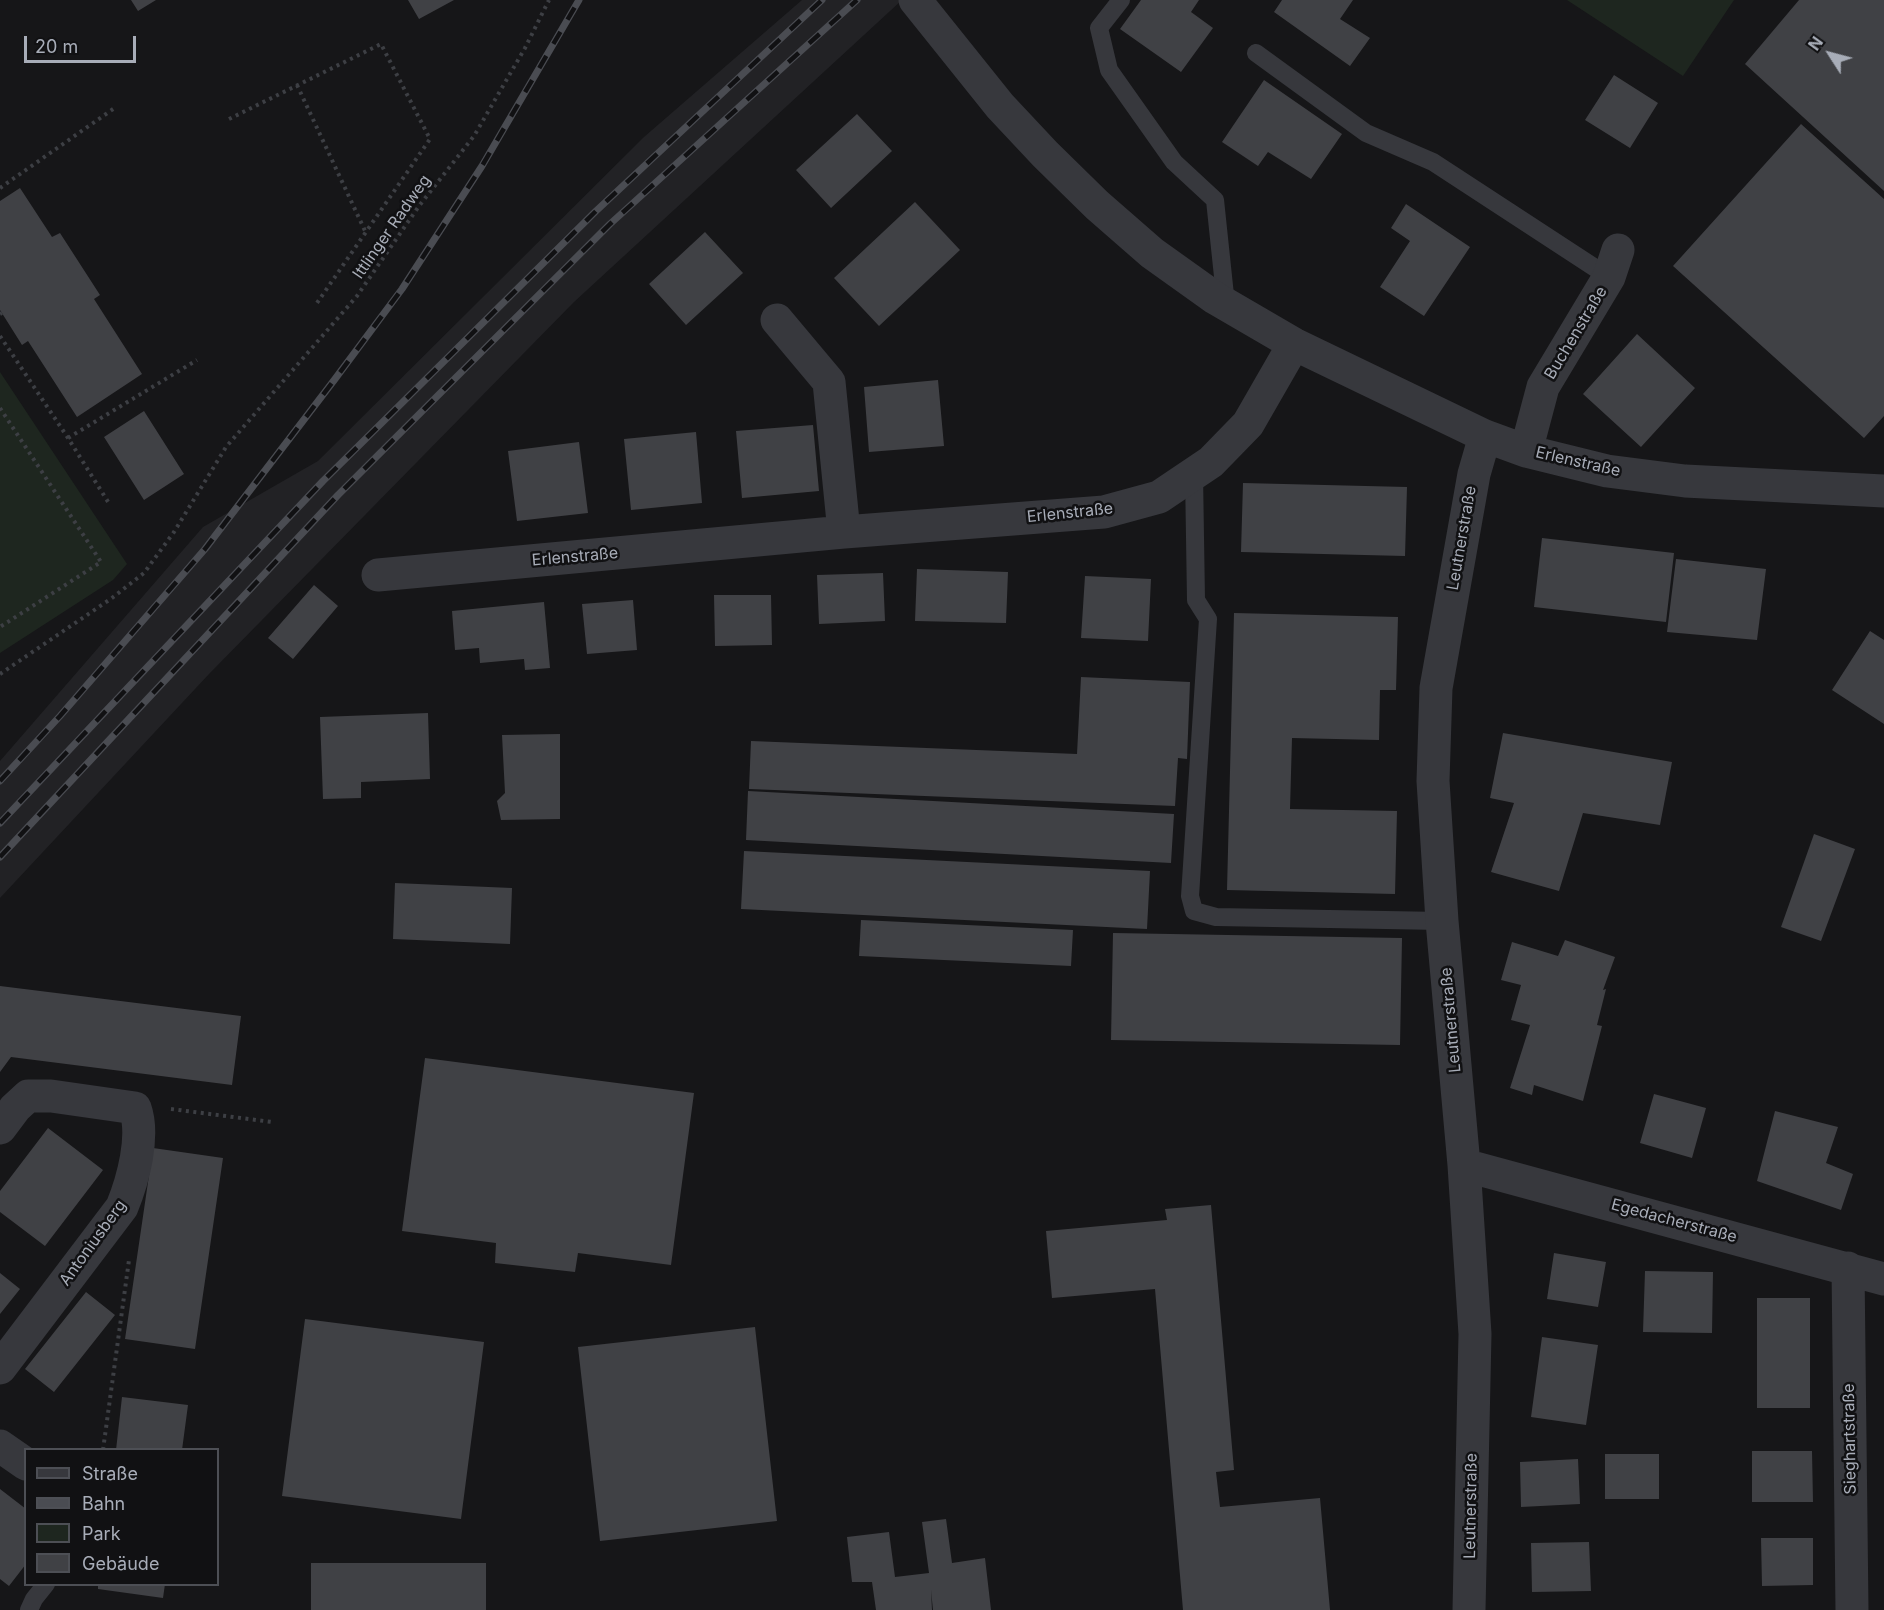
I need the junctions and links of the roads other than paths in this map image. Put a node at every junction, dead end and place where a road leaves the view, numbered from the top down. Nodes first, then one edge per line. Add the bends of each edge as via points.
1 (915, 0) edge
2 (1120, 0) edge
3 (1256, 53) dead end
4 (1614, 264) joint
5 (1226, 305) junction
6 (777, 320) dead end
7 (1294, 344) junction
8 (1485, 436) junction
9 (1526, 451) junction
10 (1194, 474) junction
11 (1884, 491) edge
12 (844, 532) junction
13 (378, 575) dead end
14 (1442, 921) junction
15 (0, 1128) edge
16 (1464, 1165) junction
17 (1848, 1268) junction
18 (1884, 1279) edge
19 (0, 1368) edge
20 (0, 1446) edge
21 (24, 1463) edge
22 (44, 1586) edge
23 (29, 1610) edge
24 (1469, 1610) edge
25 (1852, 1610) edge

1 - 5 street, Erlenstraße via 1008,114 1097,205 1152,253
2 - 5 lane via 1099,28 1109,70 1174,162 1215,200
3 - 4 lane via 1366,133 1433,162
4 - 9 street, Buchenstraße via 1543,387
5 - 7 street, Erlenstraße
6 - 12 street via 829,382
7 - 8 street, Erlenstraße
7 - 10 street, Erlenstraße via 1248,424
8 - 9 street, Erlenstraße
8 - 14 street, Leutnerstraße via 1474,474 1436,688 1433,781
9 - 11 street, Erlenstraße via 1606,471 1685,481
10 - 12 street, Erlenstraße via 1159,498 1104,513
10 - 14 lane via 1196,600 1208,619 1190,896 1194,911 1216,918
12 - 13 street, Erlenstraße
14 - 16 street, Leutnerstraße
15 - 19 street, Antoniusberg via 28,1096 51,1096 135,1108 138,1143 132,1183 122,1207
16 - 17 street, Egedacherstraße
16 - 24 street, Leutnerstraße via 1475,1334
17 - 18 street, Egedacherstraße
17 - 25 street, Sieghartstraße
20 - 21 street
22 - 23 lane

